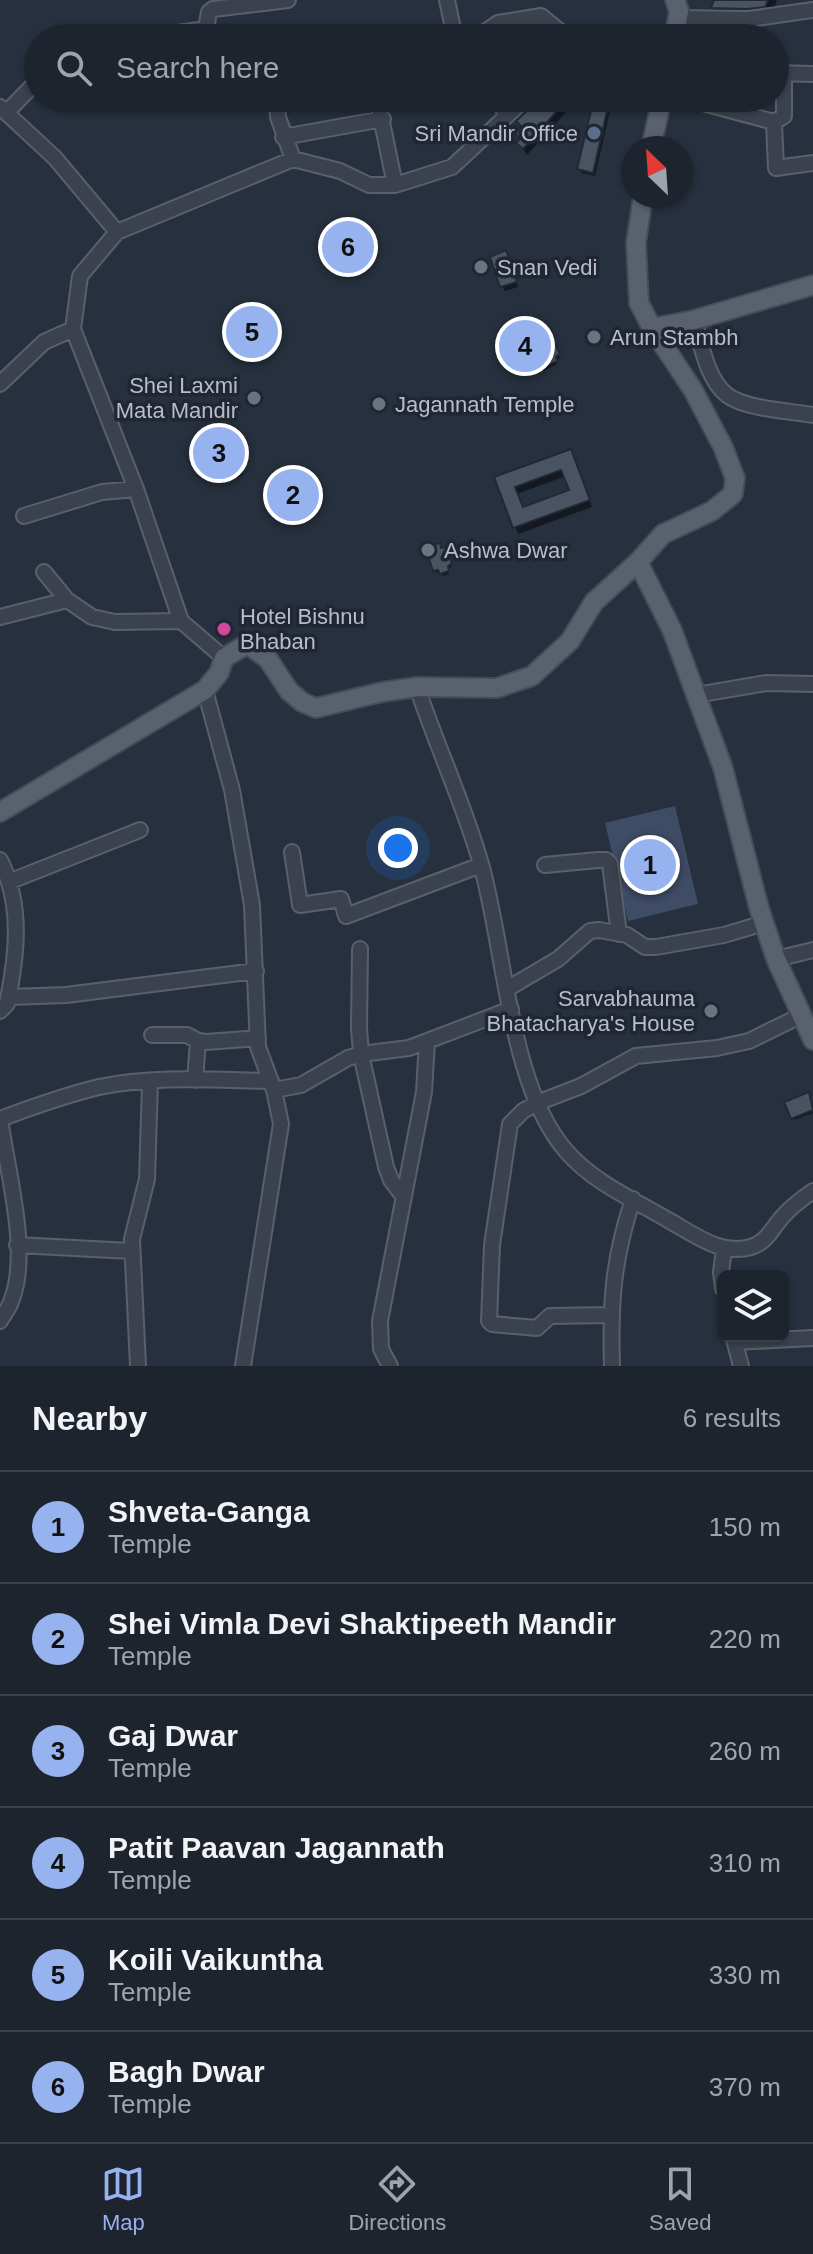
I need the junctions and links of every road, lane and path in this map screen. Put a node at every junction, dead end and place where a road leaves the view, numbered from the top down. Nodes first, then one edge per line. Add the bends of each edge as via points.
1 (288, 0) edge
2 (447, 0) edge
3 (681, 7) edge
4 (813, 10) edge
5 (207, 24) edge
6 (452, 24) edge
7 (497, 24) edge
8 (551, 24) edge
9 (789, 74) edge
10 (813, 74) edge
11 (24, 92) edge
12 (4, 109) edge
13 (278, 112) edge
14 (381, 112) edge
15 (505, 112) edge
16 (510, 112) edge
17 (659, 112) edge
18 (736, 112) edge
19 (784, 112) edge
20 (506, 115) junction
21 (383, 119) junction
22 (774, 122) junction
23 (654, 136) edge
24 (283, 137) junction
25 (293, 159) junction
26 (813, 163) edge
27 (395, 185) junction
28 (641, 208) edge
29 (117, 232) junction
30 (813, 285) edge
31 (694, 320) junction
32 (652, 328) junction
33 (73, 329) junction
34 (0, 384) edge
35 (813, 415) edge
36 (136, 489) junction
37 (24, 516) dead end
38 (638, 562) junction
39 (44, 572) dead end
40 (67, 600) junction
41 (0, 617) edge
42 (181, 621) junction
43 (224, 658) junction
44 (813, 684) edge
45 (417, 687) junction
46 (205, 690) junction
47 (696, 695) junction
48 (0, 812) edge
49 (140, 830) dead end
50 (292, 852) dead end
51 (0, 860) edge
52 (481, 865) junction
53 (545, 865) dead end
54 (11, 881) junction
55 (764, 923) junction
56 (619, 934) junction
57 (360, 949) dead end
58 (813, 950) edge
59 (776, 959) junction
60 (256, 971) junction
61 (507, 989) junction
62 (9, 997) junction
63 (511, 1009) junction
64 (0, 1011) edge
65 (802, 1015) junction
66 (152, 1035) dead end
67 (258, 1038) junction
68 (813, 1040) edge
69 (198, 1041) junction
70 (427, 1041) junction
71 (361, 1054) junction
72 (195, 1080) junction
73 (150, 1082) junction
74 (272, 1086) junction
75 (537, 1103) junction
76 (0, 1119) edge
77 (813, 1191) edge
78 (403, 1196) junction
79 (633, 1199) junction
80 (17, 1245) junction
81 (724, 1249) junction
82 (131, 1251) junction
83 (721, 1270) edge
84 (610, 1315) junction
85 (0, 1321) edge
86 (789, 1338) edge
87 (813, 1338) edge
88 (735, 1342) edge
89 (138, 1366) edge
90 (243, 1366) edge
91 (390, 1366) edge
92 (612, 1366) edge
93 (741, 1366) edge

1 - 5 street via 213,9
2 - 6 street
3 - 4 street via 749,19
7 - 8 street via 541,16
9 - 10 street
11 - 12 street
12 - 29 street via 55,158
13 - 24 street
14 - 21 street
15 - 20 street
16 - 20 street
17 - 23 main road
18 - 22 street
19 - 22 street
20 - 27 street via 452,167
21 - 24 street
21 - 27 street
22 - 26 street via 776,168
24 - 25 street
25 - 27 street via 369,185
25 - 29 street
28 - 32 main road via 636,243 639,303
29 - 33 street via 80,276
30 - 31 main road
31 - 32 main road
31 - 35 street via 710,370 727,395
32 - 38 main road via 693,390 735,478 733,494 712,511 663,534
33 - 34 street via 44,342
33 - 36 street
36 - 37 street via 102,492
36 - 42 street
38 - 45 main road via 594,602 570,641 532,676 497,688
38 - 47 main road
39 - 40 street
40 - 41 street
40 - 42 street via 92,617 115,622
42 - 43 street
43 - 45 main road via 247,644 268,659 289,691 316,708
43 - 46 main road
44 - 47 street via 766,683
45 - 52 street
46 - 48 main road
46 - 60 street via 232,790 252,905
47 - 55 main road via 723,768
49 - 54 street
50 - 52 street via 300,905 341,899 346,916
51 - 54 street
52 - 61 street
53 - 56 street via 606,860
54 - 62 street via 16,935
55 - 56 street via 656,947
55 - 59 main road
56 - 61 street via 584,934 575,947
57 - 71 street
58 - 59 street
59 - 65 main road
60 - 62 street
60 - 67 street
61 - 63 street
62 - 64 street
63 - 70 street
63 - 75 street
65 - 68 main road
65 - 75 street via 749,1041 636,1056
66 - 69 street via 187,1035
67 - 69 street
67 - 74 street
69 - 72 street
70 - 71 street
70 - 78 street via 424,1092
71 - 74 street via 301,1085
71 - 78 street via 386,1167
72 - 73 street
72 - 74 street
73 - 76 street via 101,1087
73 - 82 street via 147,1179
74 - 90 street via 281,1124
75 - 79 street via 568,1153
75 - 84 street via 515,1117 507,1132 492,1245 489,1321 537,1328 550,1316
76 - 80 street
77 - 81 street via 764,1241
78 - 91 street via 380,1321 381,1349
79 - 81 street
79 - 84 street via 614,1269
80 - 82 street
80 - 85 street via 17,1283
81 - 83 street
82 - 89 street
84 - 92 street
86 - 87 street
88 - 93 street

